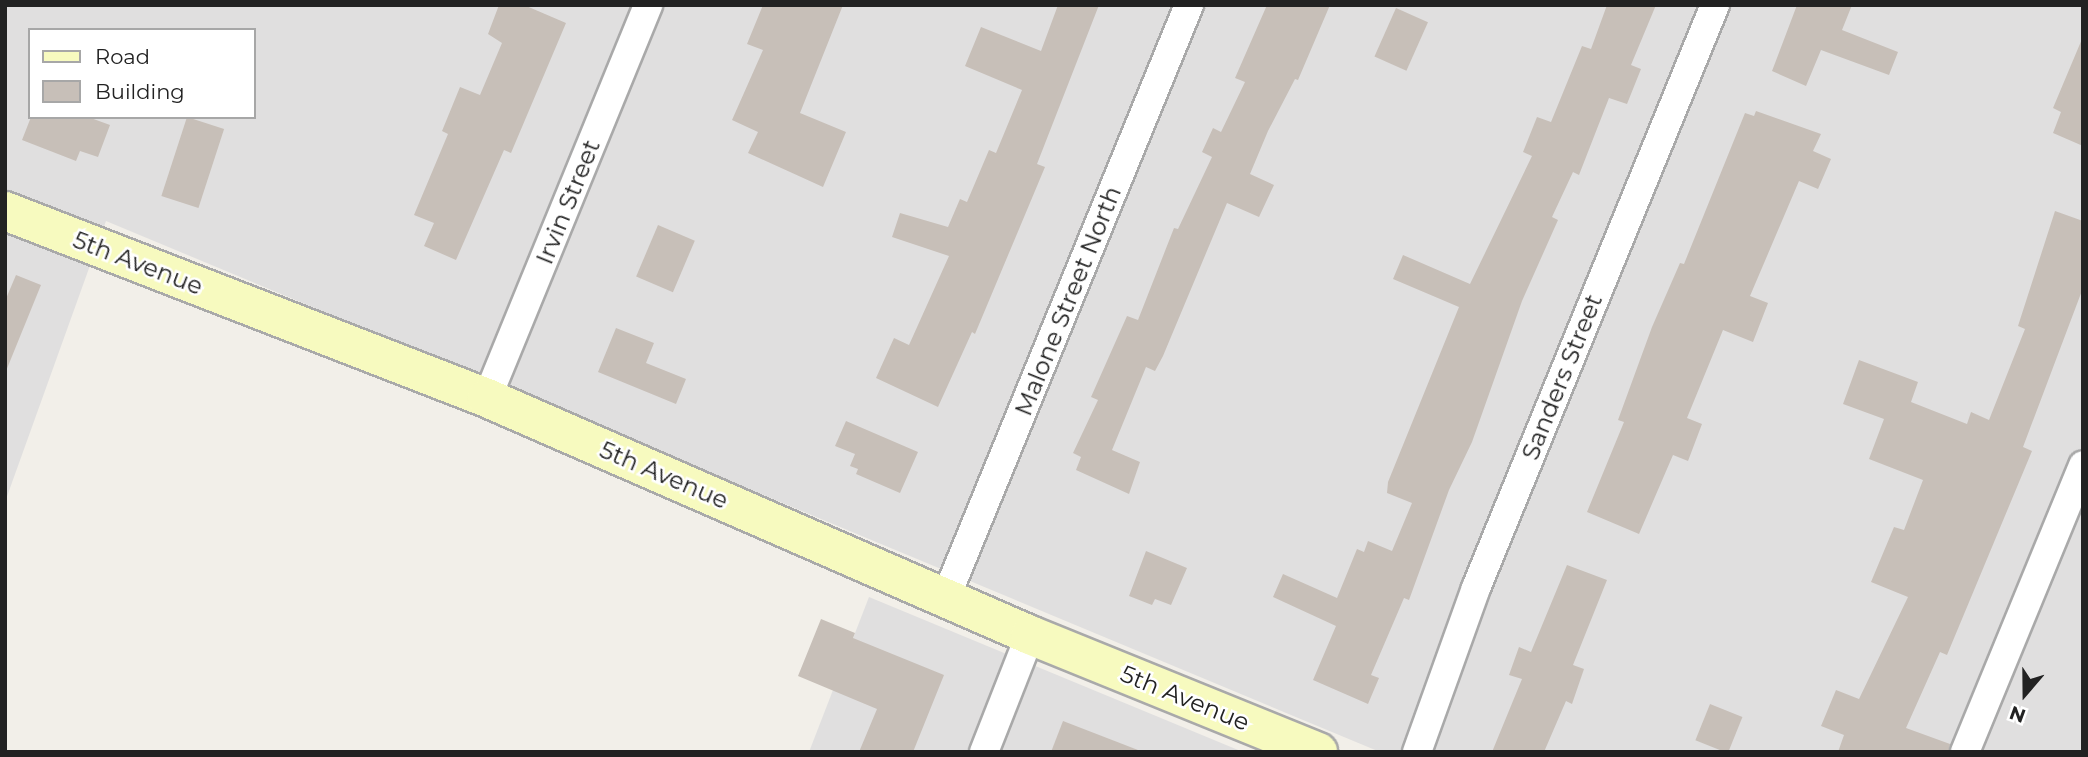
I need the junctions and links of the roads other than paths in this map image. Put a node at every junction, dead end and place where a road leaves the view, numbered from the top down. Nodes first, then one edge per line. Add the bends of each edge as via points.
1 (648, 5) edge
2 (1189, 5) edge
3 (1715, 5) edge
4 (5, 211) edge
5 (487, 398) junction
6 (2083, 465) edge
7 (946, 597) junction
8 (1030, 635) junction
9 (984, 752) edge
10 (1318, 752) edge
11 (1417, 752) edge
12 (1965, 752) edge

1 - 5 street, Irvin Street
2 - 7 street, Malone Street North
3 - 11 street, Sanders Street via 1476,588
4 - 5 street, 5th Avenue
5 - 7 street, 5th Avenue
6 - 12 street
7 - 8 street, 5th Avenue
8 - 9 street
8 - 10 street, 5th Avenue

